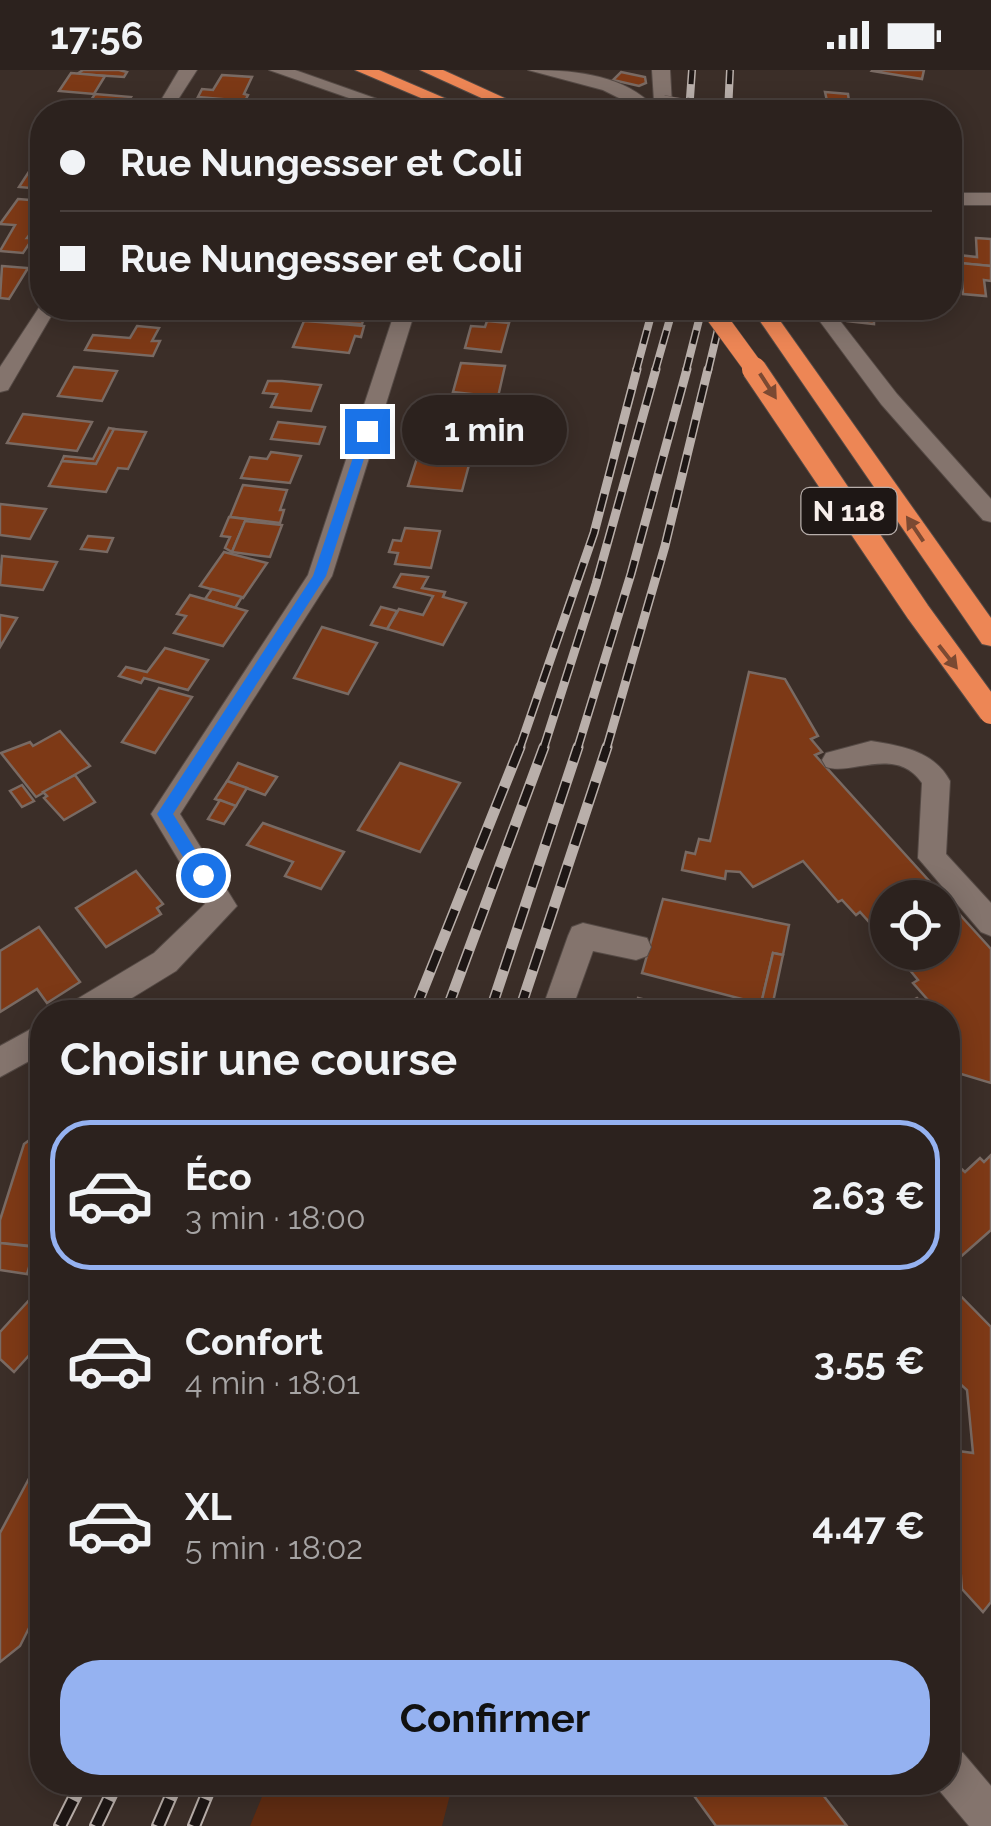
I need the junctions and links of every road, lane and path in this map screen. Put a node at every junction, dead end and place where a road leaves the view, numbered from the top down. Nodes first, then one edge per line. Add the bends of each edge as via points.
1 (188, 70) edge
2 (278, 70) edge
3 (364, 70) edge
4 (430, 70) edge
5 (537, 70) edge
6 (661, 70) edge
7 (169, 100) edge
8 (369, 100) edge
9 (438, 100) edge
10 (499, 100) edge
11 (639, 100) edge
12 (663, 100) edge
13 (991, 199) edge
14 (962, 200) edge
15 (39, 320) edge
16 (402, 320) edge
17 (719, 320) edge
18 (769, 320) edge
19 (829, 320) edge
20 (0, 385) edge
21 (991, 514) edge
22 (991, 638) edge
23 (991, 712) edge
24 (836, 760) dead end
25 (991, 923) edge
26 (636, 947) dead end
27 (103, 1000) edge
28 (560, 1000) edge
29 (30, 1045) edge
30 (0, 1064) edge
31 (960, 1782) edge
32 (991, 1819) edge

1 - 7 street
2 - 8 street
3 - 9 highway
4 - 10 highway
5 - 11 street
6 - 12 street
13 - 14 street
15 - 20 street
16 - 27 street via 320,576 164,814 222,906 165,962
17 -> 23 highway, N 118, bridge via 928,631
22 -> 18 highway, N 118
19 - 21 street
24 - 25 street via 871,751 927,768 936,781 932,858
26 - 28 street via 583,936
29 - 30 street
31 - 32 street

